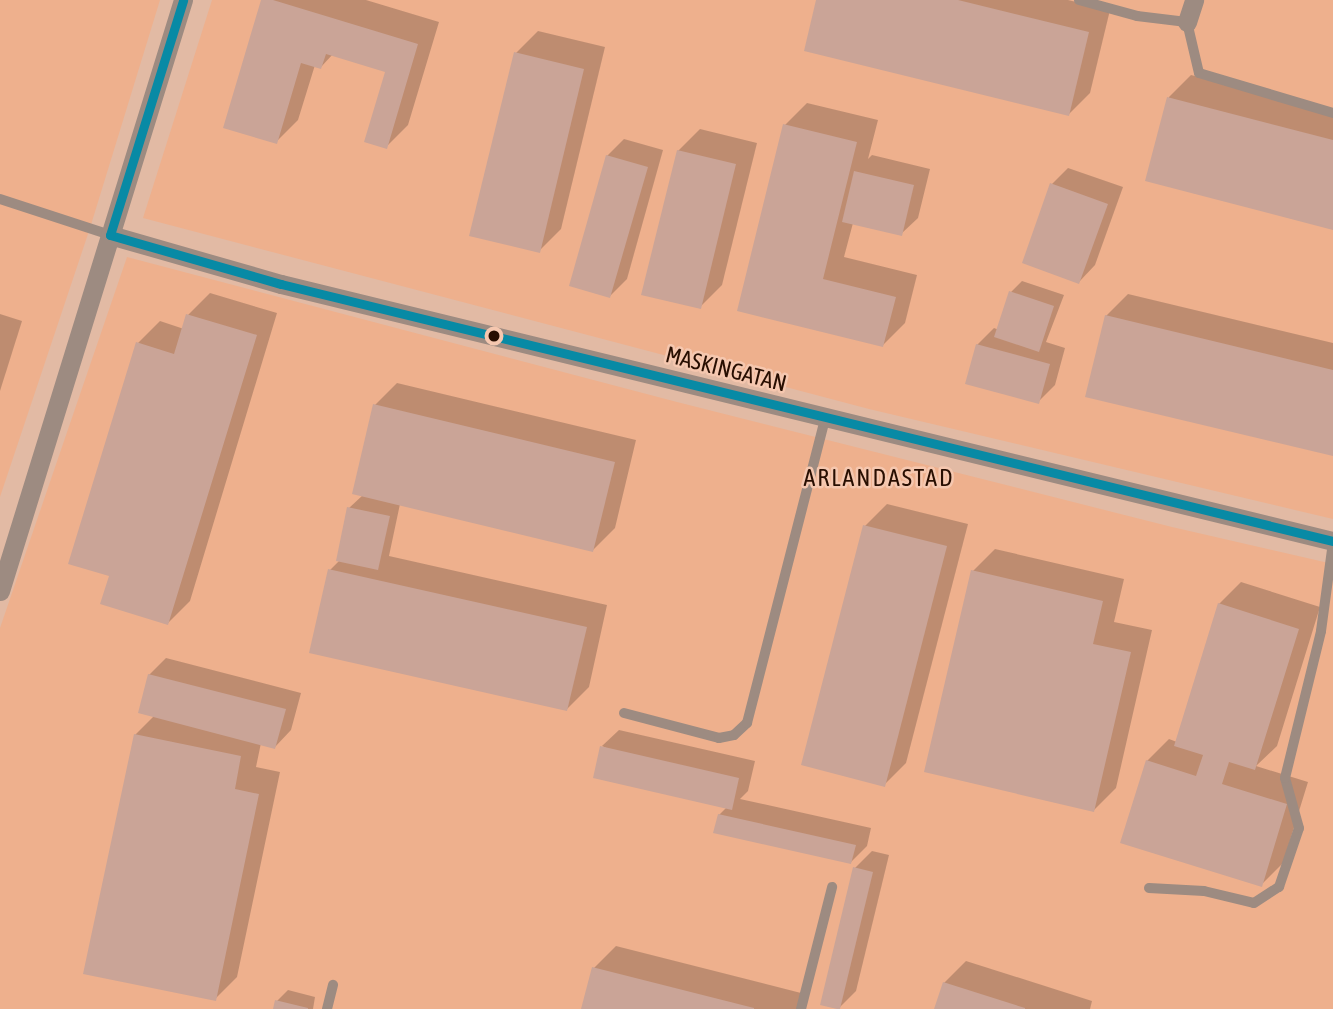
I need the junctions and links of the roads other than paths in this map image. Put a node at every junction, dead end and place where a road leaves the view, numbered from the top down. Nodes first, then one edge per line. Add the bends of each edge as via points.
1 (183, 0) edge
2 (1079, 0) edge
3 (1194, 0) edge
4 (1188, 22) junction
5 (1333, 113) edge
6 (0, 198) edge
7 (110, 235) junction
8 (825, 419) junction
9 (1333, 542) edge
10 (0, 591) edge
11 (624, 713) dead end
12 (832, 887) dead end
13 (1149, 888) dead end
14 (333, 985) dead end
15 (327, 1009) edge
16 (801, 1009) edge

1 - 7 street
2 - 4 lane via 1137,16
3 - 4 street
4 - 5 lane via 1199,73
6 - 7 lane
7 - 8 street, MASKINGATAN via 281,284
7 - 10 street
8 - 9 street, MASKINGATAN
8 - 11 lane via 747,723 734,736 719,738
9 - 13 lane via 1321,631 1285,778 1299,828 1279,887 1254,903 1204,891
12 - 16 lane
14 - 15 lane

